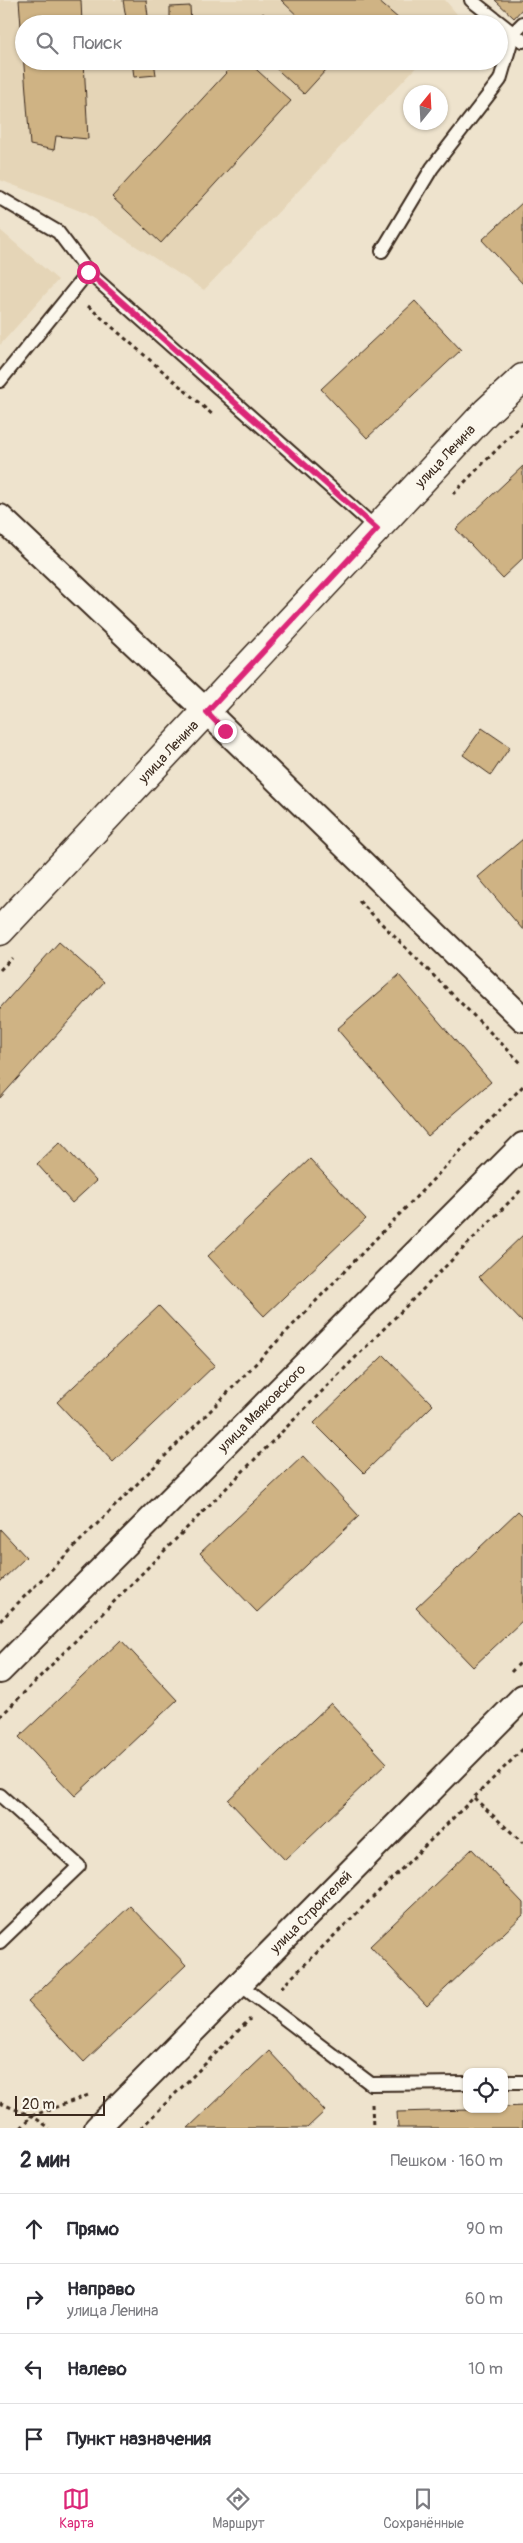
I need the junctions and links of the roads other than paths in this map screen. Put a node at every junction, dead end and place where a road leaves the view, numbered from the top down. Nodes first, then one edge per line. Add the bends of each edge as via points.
1 (471, 0) edge
2 (494, 15) edge
3 (508, 24) edge
4 (520, 32) edge
5 (508, 61) edge
6 (504, 70) edge
7 (0, 198) edge
8 (382, 251) dead end
9 (88, 272) junction
10 (523, 378) edge
11 (0, 381) edge
12 (0, 517) edge
13 (377, 529) junction
14 (207, 712) junction
15 (0, 930) edge
16 (523, 1019) edge
17 (523, 1146) edge
18 (0, 1671) edge
19 (523, 1696) edge
20 (0, 1795) edge
21 (0, 1942) edge
22 (239, 1984) junction
23 (508, 2082) edge
24 (523, 2082) edge
25 (463, 2083) edge
26 (97, 2128) edge

1 - 2 lane
3 - 4 lane
4 - 5 lane
6 - 8 lane via 500,80 432,168
7 - 9 lane via 58,232
9 - 11 lane
9 - 13 lane
10 - 13 main road, улица Ленина via 486,412
12 - 14 street
13 - 14 main road, улица Ленина
14 - 15 main road, улица Ленина
14 - 16 street
17 - 18 street, улица Маяковского
19 - 22 street, улица Строителей
20 - 21 lane via 79,1866
22 - 25 lane via 371,2084
22 - 26 street, улица Строителей
23 - 24 lane

